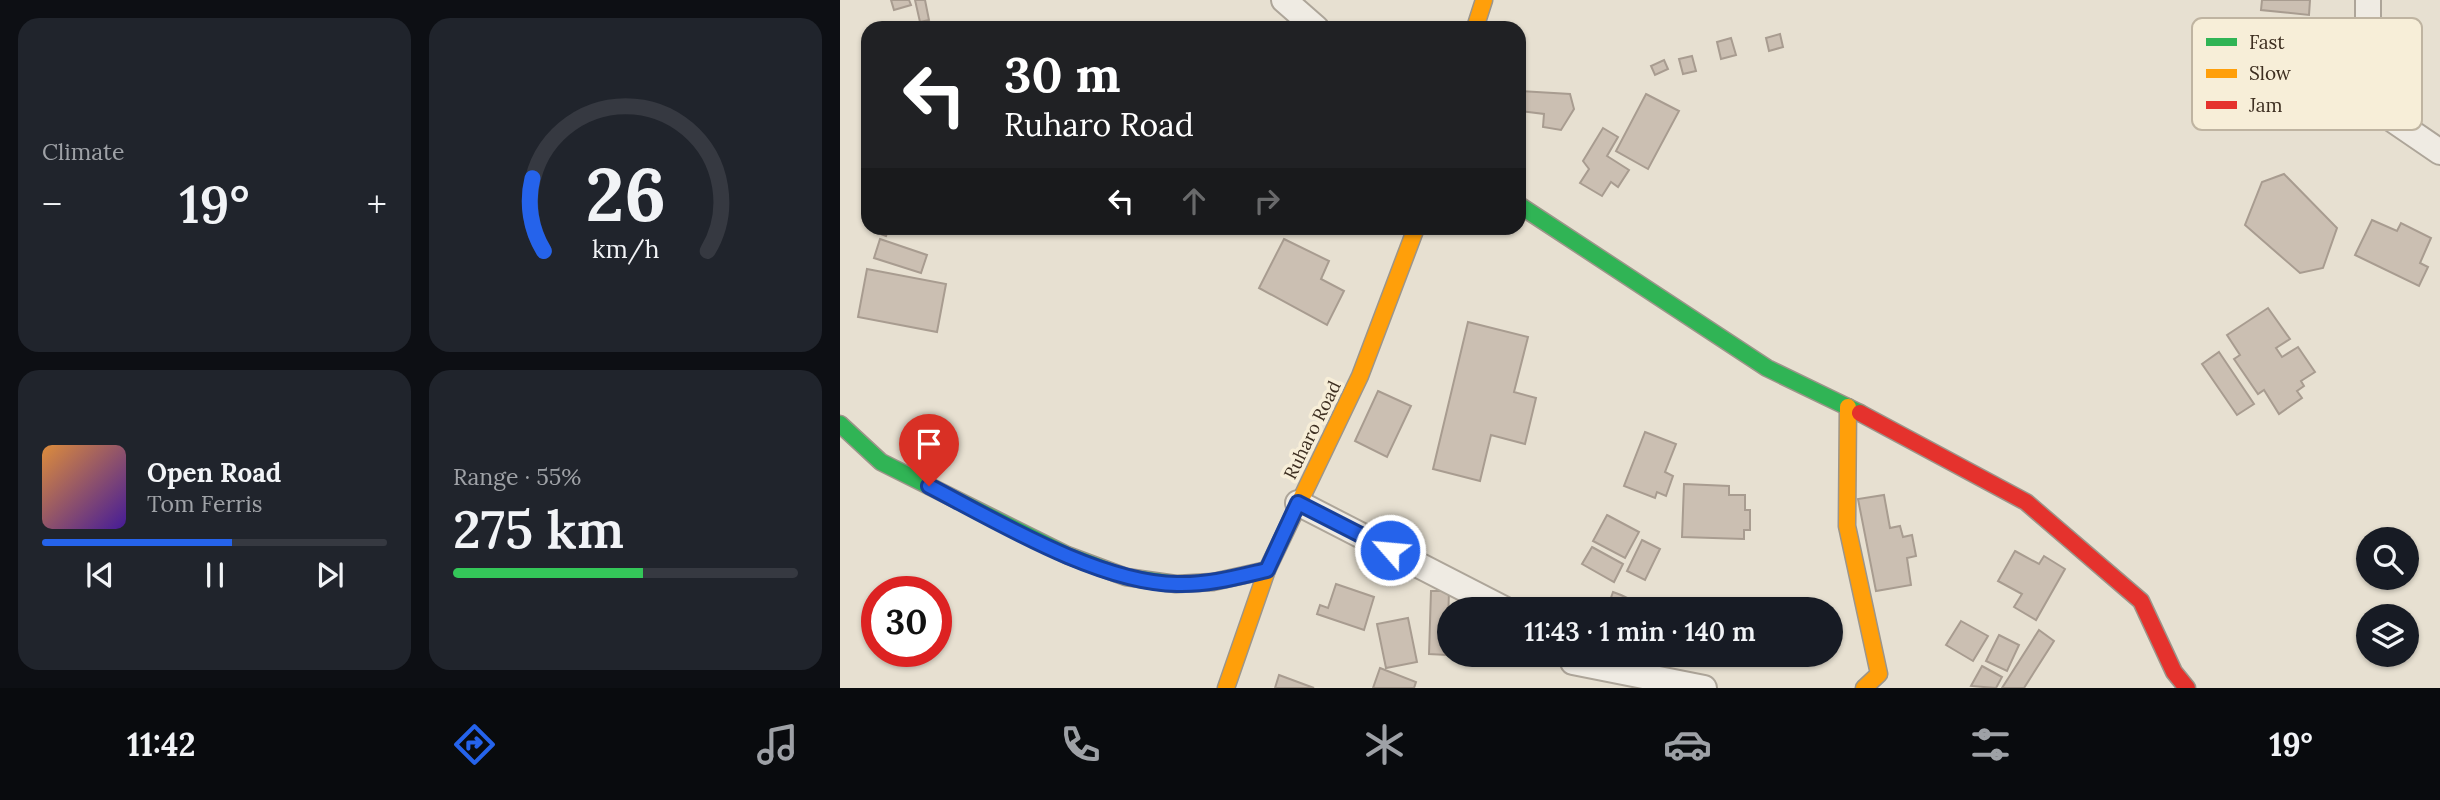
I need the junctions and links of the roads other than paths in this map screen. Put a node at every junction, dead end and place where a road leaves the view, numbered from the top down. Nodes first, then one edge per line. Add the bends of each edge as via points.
1 (1284, 0) edge
2 (1484, 0) edge
3 (2368, 0) edge
4 (2368, 18) edge
5 (1308, 21) edge
6 (1477, 21) edge
7 (2408, 130) edge
8 (2440, 152) edge
9 (1526, 210) edge
10 (1413, 235) edge
11 (1848, 407) junction
12 (840, 424) edge
13 (1298, 503) junction
14 (1267, 570) junction
15 (1481, 597) edge
16 (1598, 667) edge
17 (1226, 688) edge
18 (1704, 688) edge
19 (1864, 688) edge
20 (2187, 688) edge

1 - 5 street
2 - 6 street
3 - 4 street
7 - 8 street
9 - 11 street via 1767,368
10 - 13 street, Ruharo Road via 1360,376
11 - 19 street via 1847,526 1879,674
11 - 20 street via 2026,502 2141,600 2174,672
12 - 14 street via 881,462 1067,555 1126,577 1176,584 1213,582
13 - 14 street, Ruharo Road
13 - 15 street
14 - 17 street, Ruharo Road
16 - 18 street

